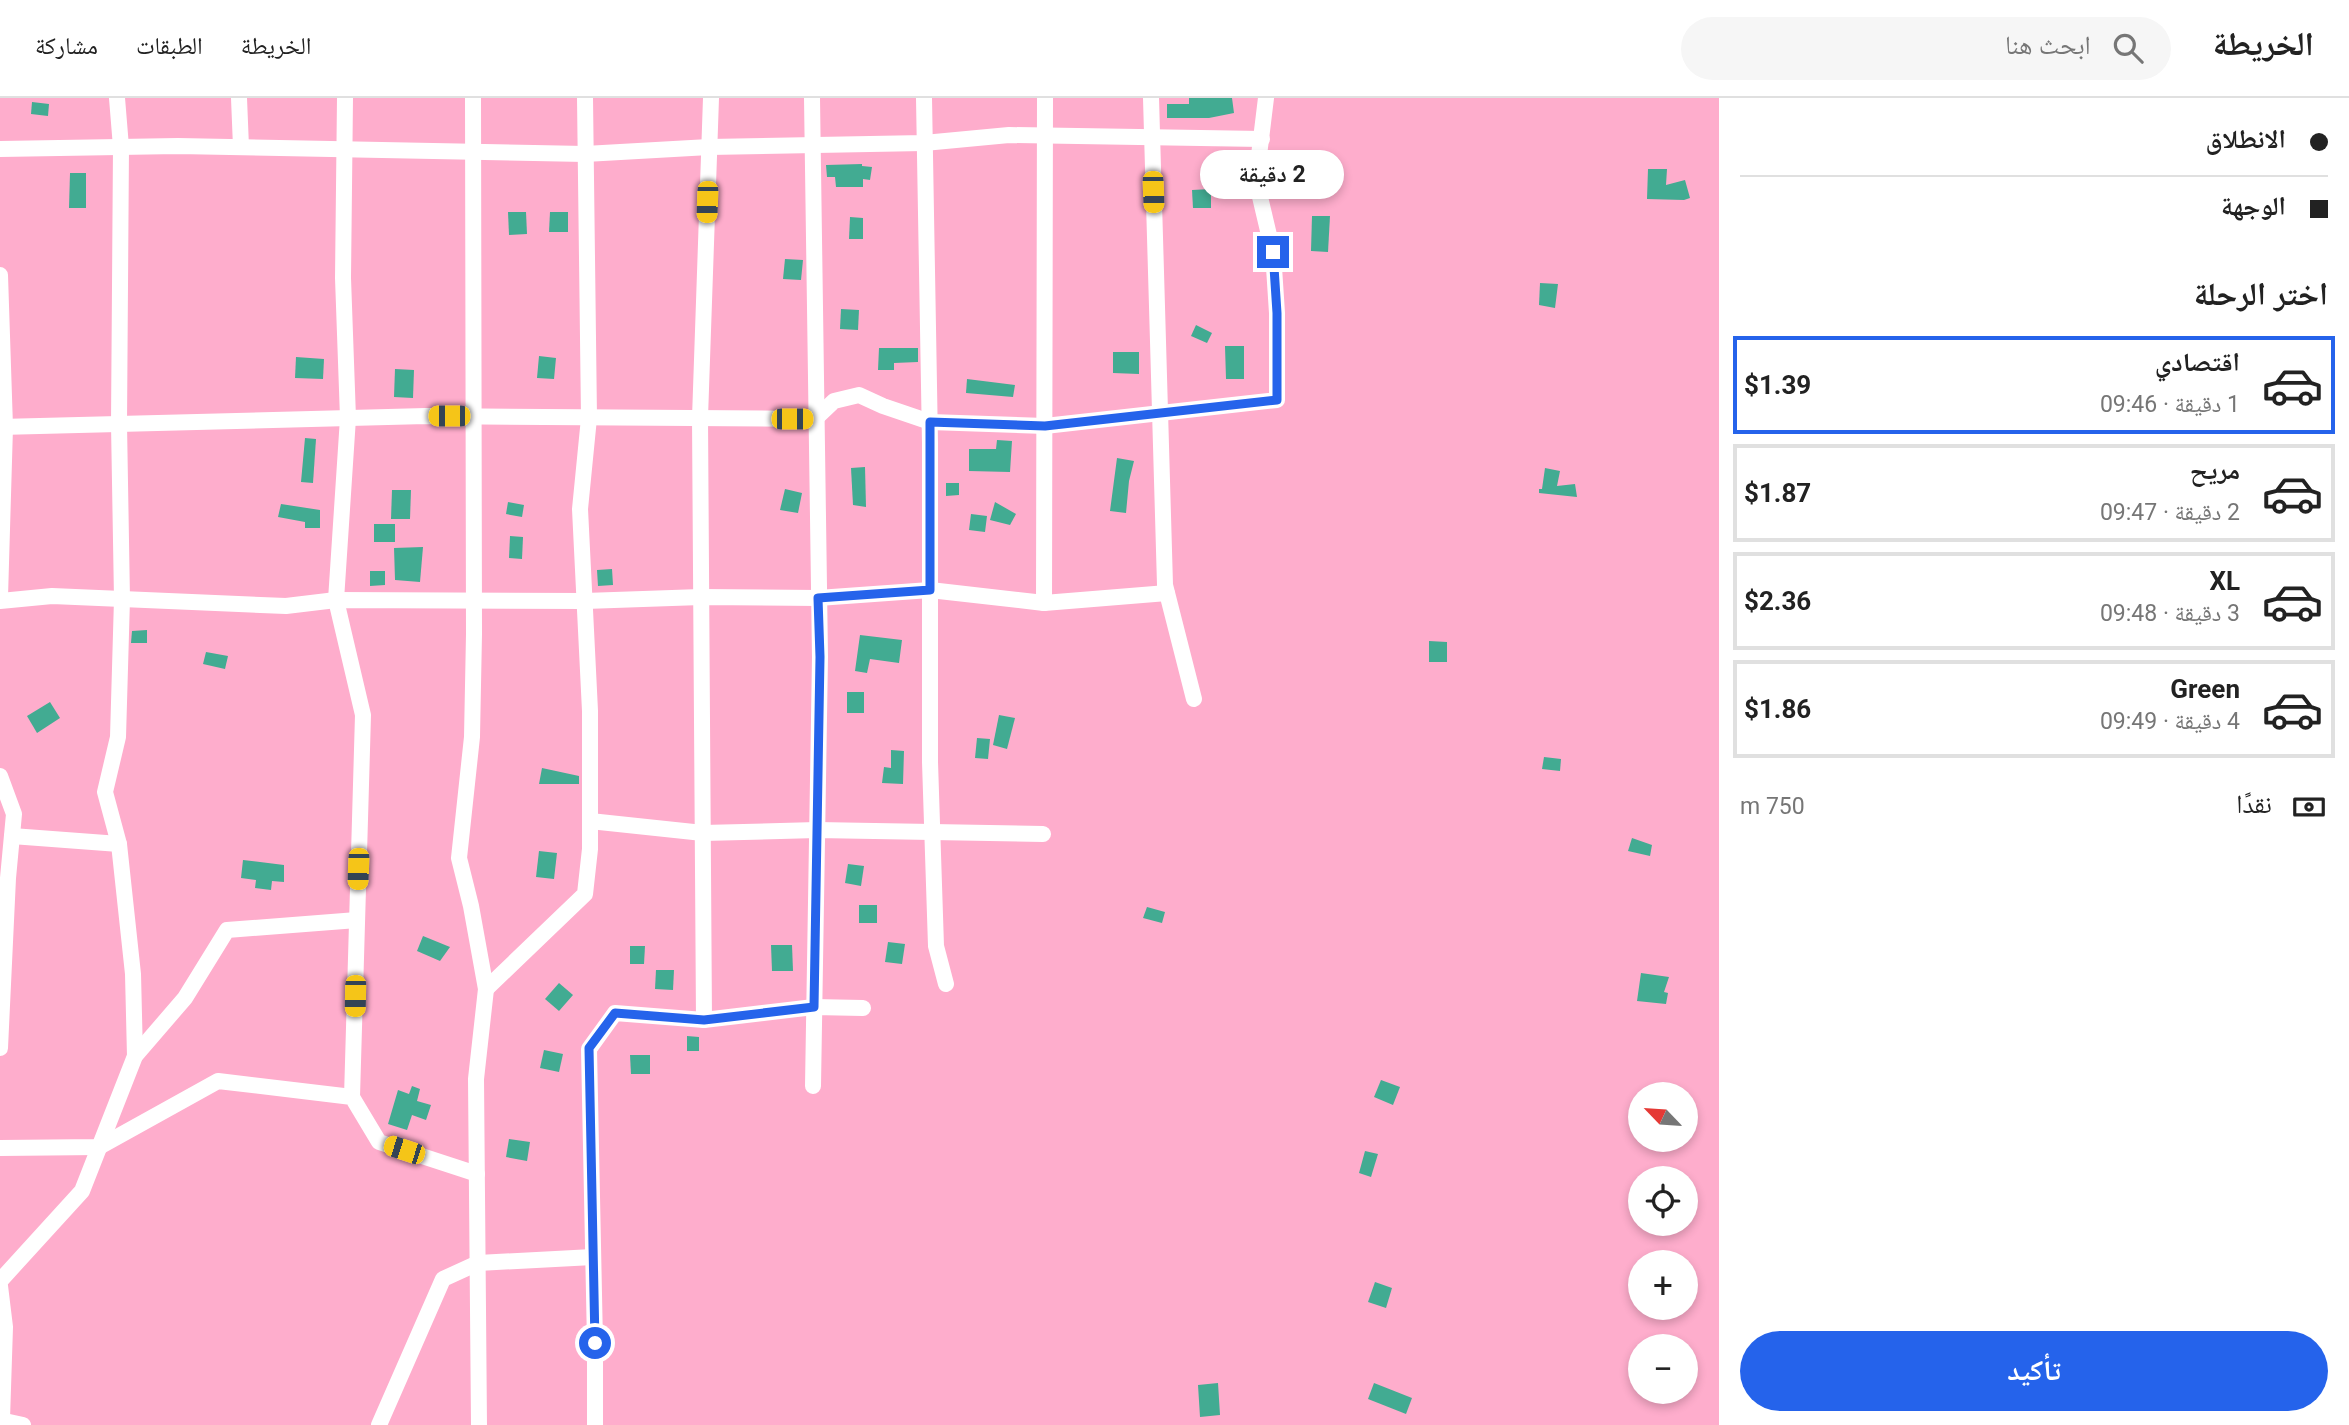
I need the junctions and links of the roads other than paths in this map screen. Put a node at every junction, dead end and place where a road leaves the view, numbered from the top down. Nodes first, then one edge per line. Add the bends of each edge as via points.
1 (117, 98) edge
2 (239, 98) edge
3 (345, 98) edge
4 (473, 98) edge
5 (584, 98) edge
6 (711, 98) edge
7 (812, 98) edge
8 (924, 98) edge
9 (1045, 98) edge
10 (1151, 98) edge
11 (1266, 98) edge
12 (1046, 135) junction
13 (1151, 137) junction
14 (1262, 139) junction
15 (923, 143) junction
16 (121, 147) junction
17 (242, 147) junction
18 (709, 147) junction
19 (812, 147) junction
20 (0, 149) edge
21 (344, 149) junction
22 (475, 152) junction
23 (585, 154) junction
24 (0, 275) edge
25 (1160, 414) junction
26 (473, 417) junction
27 (348, 418) junction
28 (589, 418) junction
29 (700, 418) junction
30 (815, 419) junction
31 (930, 422) junction
32 (119, 424) junction
33 (1045, 426) junction
34 (3, 427) edge
35 (930, 590) junction
36 (1167, 593) junction
37 (701, 597) junction
38 (818, 598) junction
39 (0, 599) edge
40 (122, 599) junction
41 (474, 599) junction
42 (336, 600) junction
43 (585, 601) junction
44 (1044, 603) junction
45 (1194, 699) dead end
46 (0, 776) edge
47 (590, 821) junction
48 (817, 830) junction
49 (703, 833) junction
50 (933, 833) junction
51 (1043, 834) dead end
52 (12, 836) junction
53 (119, 844) junction
54 (357, 920) junction
55 (2, 973) edge
56 (946, 984) dead end
57 (486, 989) junction
58 (814, 1007) junction
59 (863, 1007) dead end
60 (704, 1020) junction
61 (0, 1048) edge
62 (135, 1056) junction
63 (813, 1086) dead end
64 (352, 1097) junction
65 (99, 1147) junction
66 (0, 1148) edge
67 (477, 1174) junction
68 (593, 1257) junction
69 (478, 1263) junction
70 (0, 1284) edge
71 (1, 1419) edge
72 (23, 1425) edge
73 (379, 1425) edge
74 (479, 1425) edge
75 (594, 1425) edge

1 - 16 street
2 - 17 street
3 - 21 street
4 - 22 street
5 - 23 street
6 - 18 street
7 - 19 street
8 - 15 street
9 - 12 street
10 - 13 street
11 - 14 street
12 - 13 street
12 - 15 street
12 - 33 street
13 - 14 street
13 - 25 street
14 - 25 street via 1256,180 1273,252 1277,400
15 - 19 street
15 - 31 street
16 - 17 street
16 - 20 street
16 - 32 street
17 - 21 street
18 - 19 street
18 - 23 street
18 - 29 street
19 - 30 street
21 - 22 street
21 - 27 street
22 - 23 street
22 - 26 street
23 - 28 street
24 - 34 street
25 - 33 street
25 - 36 street
26 - 27 street
26 - 28 street
26 - 41 street
27 - 32 street
27 - 42 street
28 - 29 street
28 - 43 street via 580,509
29 - 30 street
29 - 37 street
30 - 31 street via 834,401 859,395
30 - 38 street
31 - 33 street
31 - 35 street
32 - 34 street
32 - 40 street
33 - 44 street
34 - 39 street
35 - 38 street
35 - 44 street
35 - 50 street
36 - 44 street
36 - 45 street
37 - 38 street
37 - 43 street
37 - 49 street
38 - 48 street
39 - 40 street
40 - 42 street via 286,606
40 - 53 street via 118,737 105,792
41 - 42 street
41 - 43 street
41 - 57 street via 472,737 459,858
42 - 54 street via 363,715
43 - 47 street
46 - 52 street via 14,814
47 - 49 street
47 - 57 street via 585,894
48 - 49 street
48 - 50 street
48 - 58 street
49 - 60 street
50 - 51 street
50 - 56 street via 936,947
52 - 53 street
52 - 55 street
53 - 62 street via 133,974
54 - 62 street via 227,930 185,998
54 - 64 street
55 - 61 street
57 - 67 street via 476,1079
58 - 59 street
58 - 60 street
58 - 63 street
60 - 68 street via 615,1013 589,1048
62 - 65 street
64 - 65 street via 218,1081
64 - 67 street via 379,1142
65 - 66 street
65 - 70 street via 82,1191
67 - 69 street
68 - 69 street
68 - 75 street
69 - 73 street via 443,1279
69 - 74 street
70 - 71 street via 5,1327
71 - 72 street

